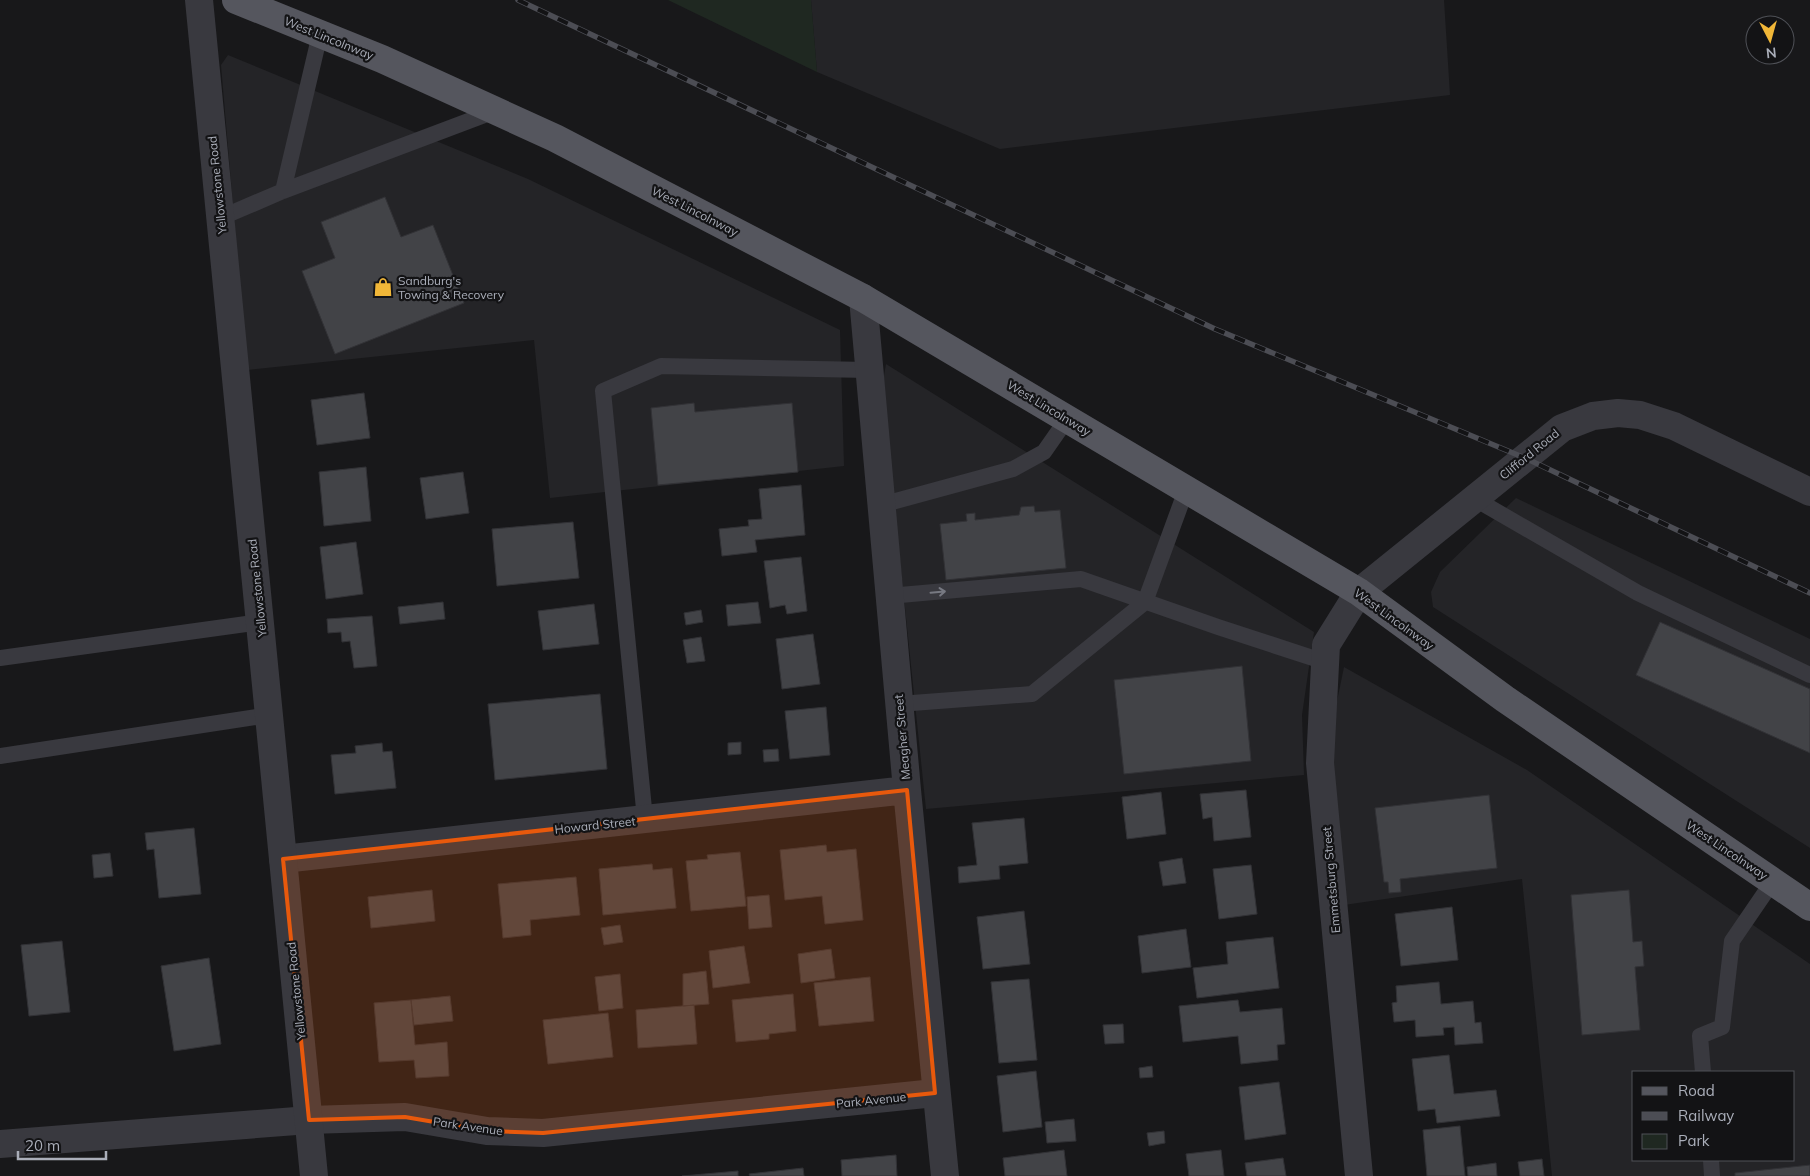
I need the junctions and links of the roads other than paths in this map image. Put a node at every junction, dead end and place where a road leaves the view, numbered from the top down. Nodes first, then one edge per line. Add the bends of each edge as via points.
1 (198, 0) edge
2 (236, 0) edge
3 (320, 34) junction
4 (495, 111) junction
5 (283, 191) junction
6 (220, 218) junction
7 (863, 298) junction
8 (870, 370) junction
9 (1067, 419) junction
10 (1186, 490) junction
11 (1810, 492) edge
12 (1475, 499) junction
13 (881, 505) junction
14 (1359, 592) junction
15 (890, 596) junction
16 (1145, 602) junction
17 (260, 622) junction
18 (0, 658) edge
19 (1325, 662) junction
20 (1810, 675) edge
21 (899, 704) junction
22 (269, 715) junction
23 (0, 756) edge
24 (906, 790) junction
25 (645, 819) junction
26 (283, 859) junction
27 (1773, 881) junction
28 (1810, 907) edge
29 (1703, 1071) edge
30 (936, 1093) junction
31 (309, 1120) junction
32 (0, 1144) edge
33 (1711, 1161) edge
34 (314, 1176) edge
35 (945, 1176) edge
36 (1359, 1176) edge
37 (1712, 1176) edge

1 - 6 street, Yellowstone Road
2 - 3 main road, West Lincolnway
3 - 4 main road, West Lincolnway
3 - 5 lane
4 - 5 lane
4 - 7 main road, West Lincolnway via 555,138
5 - 6 lane
6 - 17 street, Yellowstone Road
7 - 8 street, Meagher Street
7 - 9 main road, West Lincolnway
8 - 13 street, Meagher Street
8 - 25 lane via 662,366 603,391
9 - 10 main road, West Lincolnway
9 - 13 lane via 1044,452 1013,469
10 - 14 main road, West Lincolnway
10 - 16 lane
11 - 12 street, Clifford Road via 1674,426 1640,415 1618,413 1594,416 1562,428
12 - 14 street, Clifford Road
12 - 20 lane via 1638,593
13 - 15 street, Meagher Street
14 - 19 street, Emmetsburg Street via 1326,646
14 - 27 main road, West Lincolnway via 1504,699
15 -> 16 lane via 1081,579
15 - 21 street, Meagher Street
16 - 19 lane
16 - 21 lane via 1032,694
17 - 18 lane
17 - 22 street, Yellowstone Road
19 - 36 street, Emmetsburg Street via 1320,763
21 - 24 street, Meagher Street
22 - 23 lane
22 - 26 street, Yellowstone Road
24 - 25 street, Howard Street
24 - 30 street, Meagher Street
25 - 26 street, Howard Street
26 - 31 street, Yellowstone Road
27 - 28 main road, West Lincolnway
27 - 29 lane via 1732,941 1722,1028 1700,1036
30 - 31 street, Park Avenue via 543,1133 487,1131 405,1117
30 - 35 street, Meagher Street
31 - 32 street, Park Avenue
31 - 34 street, Yellowstone Road
33 - 37 lane

